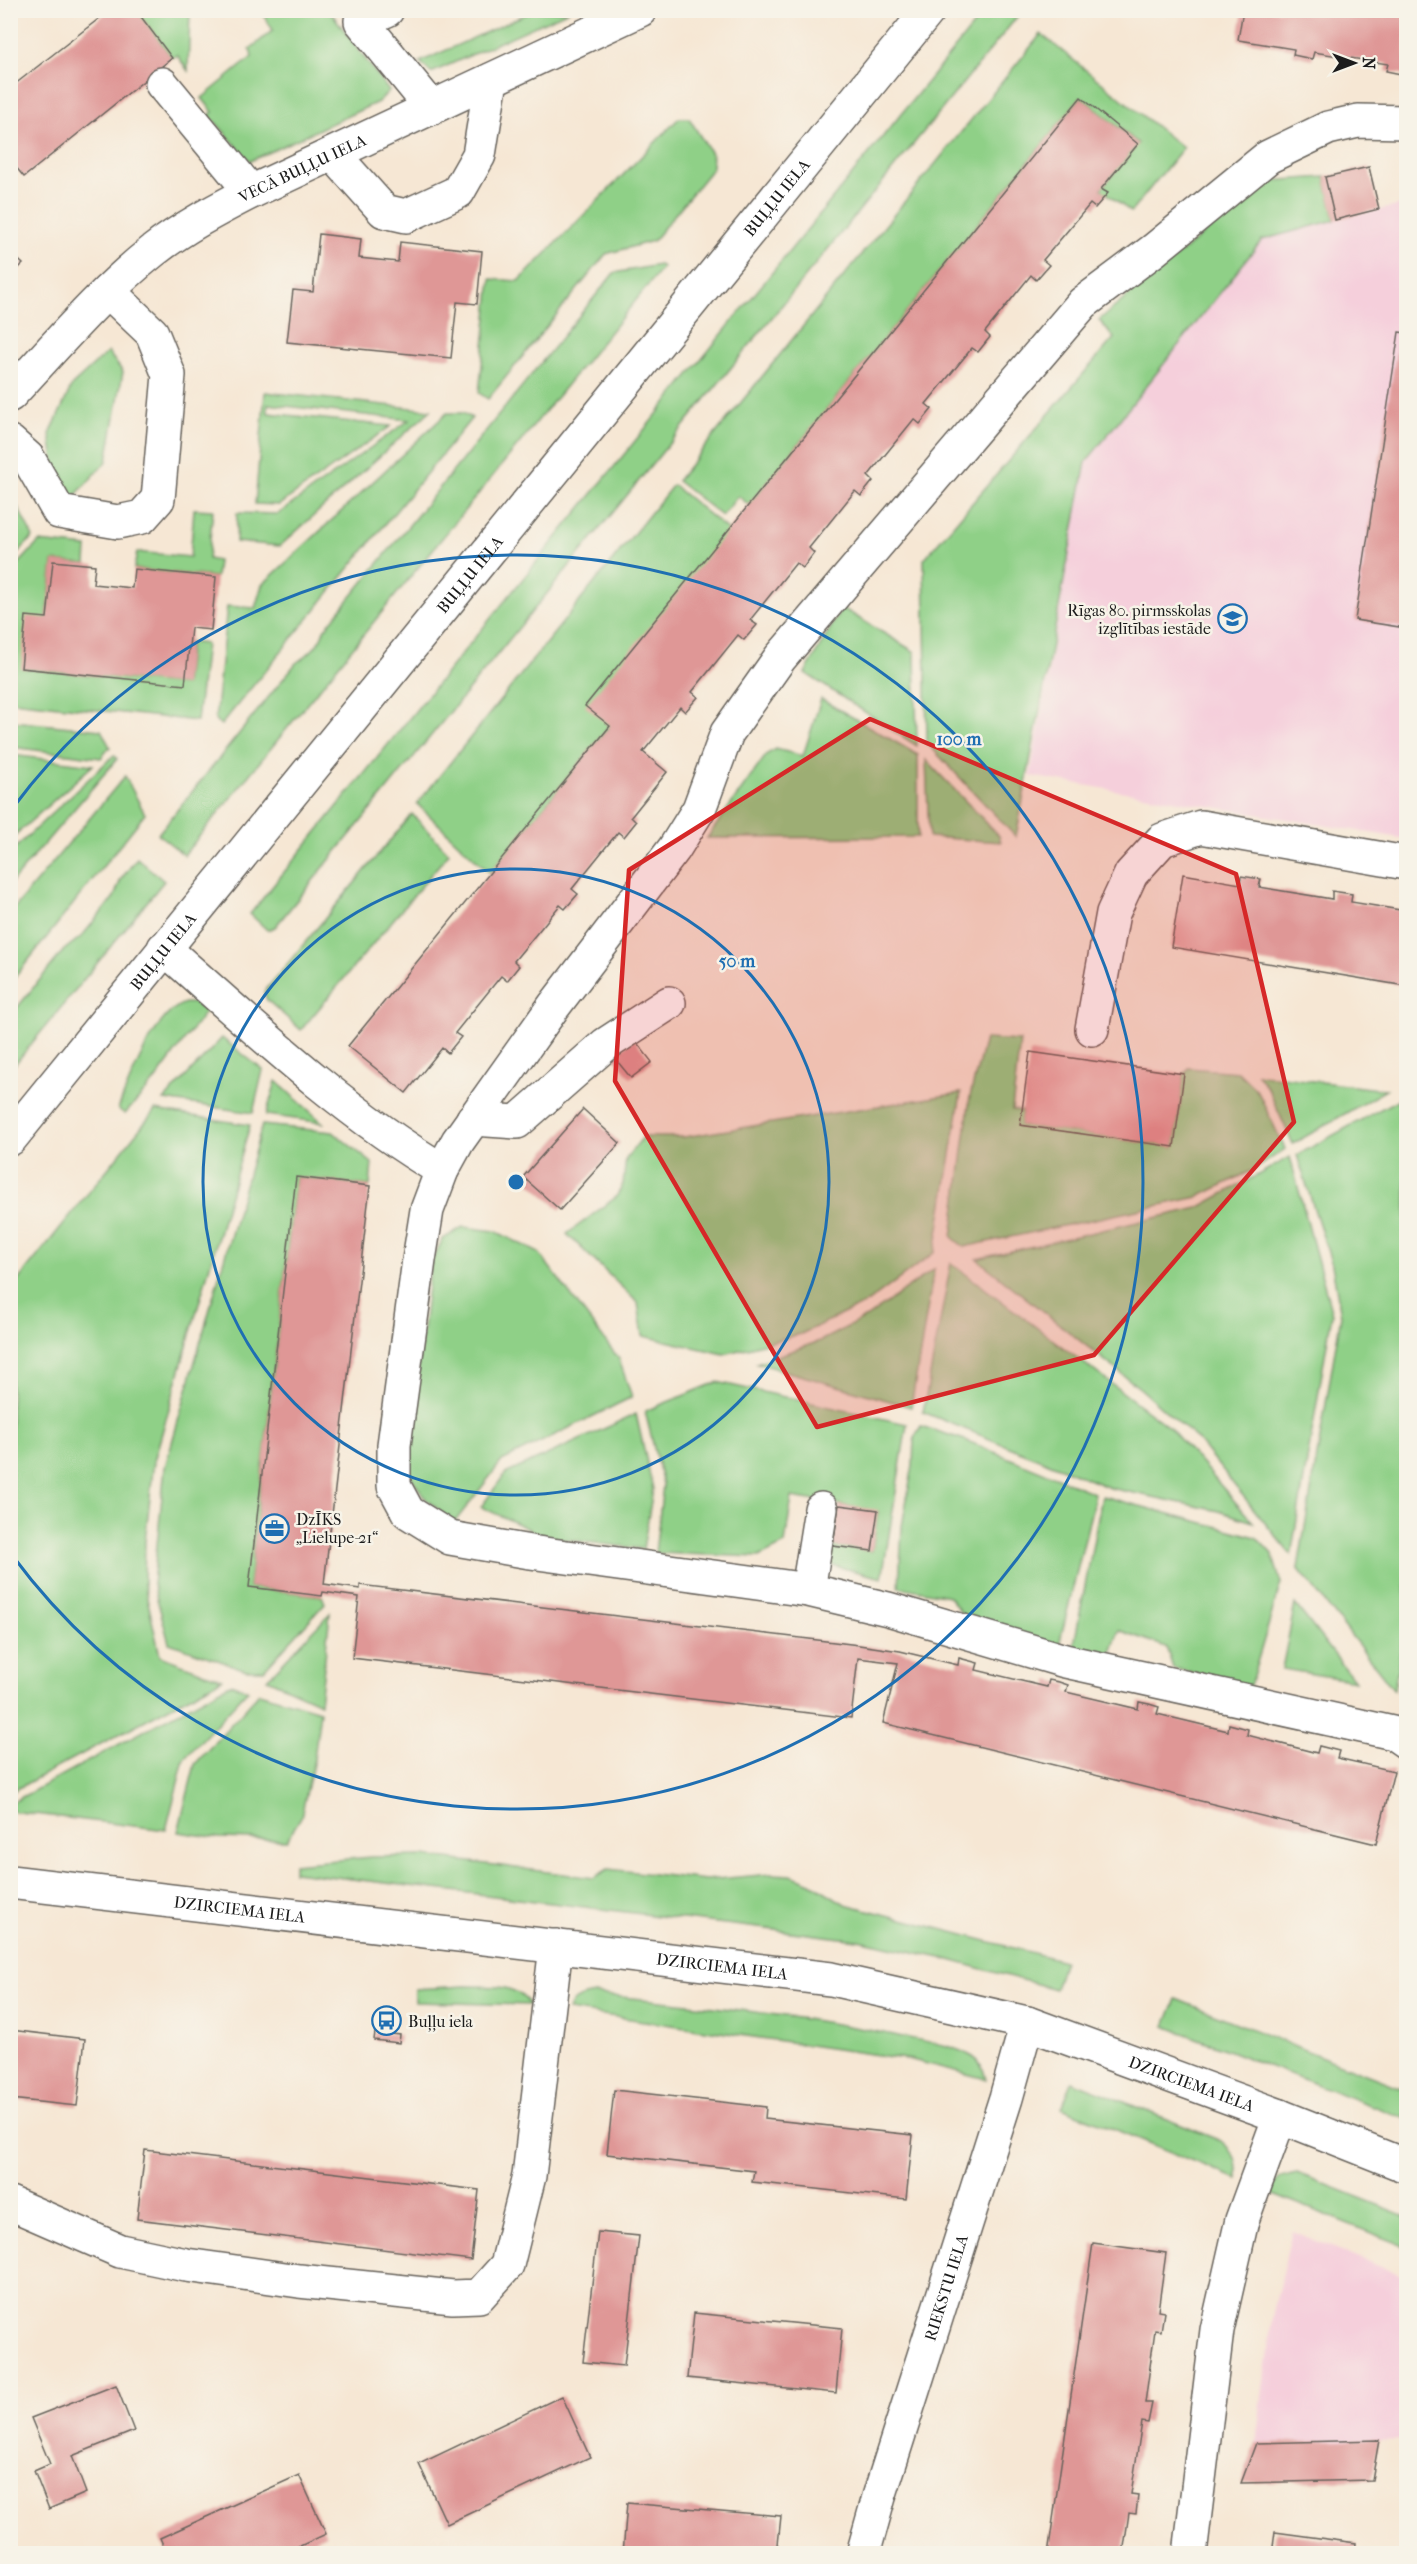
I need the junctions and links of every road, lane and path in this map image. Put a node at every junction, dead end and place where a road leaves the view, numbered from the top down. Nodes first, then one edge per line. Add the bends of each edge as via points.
1 (640, 10) edge
2 (929, 10) edge
3 (366, 14) edge
4 (490, 80) junction
5 (162, 84) dead end
6 (432, 108) junction
7 (1407, 122) edge
8 (333, 154) junction
9 (251, 192) junction
10 (108, 291) junction
11 (10, 394) edge
12 (10, 442) edge
13 (1407, 863) edge
14 (164, 948) junction
15 (669, 1003) dead end
16 (1092, 1029) dead end
17 (473, 1119) junction
18 (10, 1139) edge
19 (442, 1170) junction
20 (821, 1509) dead end
21 (808, 1590) junction
22 (1407, 1742) edge
23 (10, 1882) edge
24 (556, 1946) junction
25 (1027, 2023) junction
26 (1280, 2116) junction
27 (1407, 2166) edge
28 (10, 2203) edge
29 (863, 2553) edge
30 (1190, 2553) edge

1 - 4 street, VECĀ BUĻĻU IELA
2 - 14 street, BUĻĻU IELA
3 - 6 street
4 - 6 street, VECĀ BUĻĻU IELA
4 - 8 street via 479,155 458,192 406,216 384,211
5 - 9 street
6 - 8 street, VECĀ BUĻĻU IELA
7 - 17 street via 1358,121 1328,128 1268,157 1083,303 780,658 726,733 699,809 674,849
8 - 9 street, VECĀ BUĻĻU IELA
9 - 10 street, VECĀ BUĻĻU IELA via 153,251
10 - 11 street, VECĀ BUĻĻU IELA
10 - 12 street via 152,333 170,375 158,498 142,517 118,522 59,512 28,458
13 - 16 street via 1201,827 1162,840 1131,874 1113,913
14 - 18 street, BUĻĻU IELA
14 - 19 street via 280,1050 400,1146
15 - 17 street via 606,1044 517,1122
17 - 19 street
19 - 21 street via 427,1210 394,1445 393,1486 408,1512 450,1538
20 - 21 street
21 - 22 street via 1065,1661 1393,1733
23 - 24 street, DZIRCIEMA IELA
24 - 25 street, DZIRCIEMA IELA via 831,1979
24 - 28 street via 529,2176 507,2265 479,2296 453,2297 310,2282 186,2265 120,2251
25 - 26 street, DZIRCIEMA IELA
25 - 29 street, RIEKSTU IELA
26 - 27 street, DZIRCIEMA IELA
26 - 30 street via 1242,2220 1217,2330

